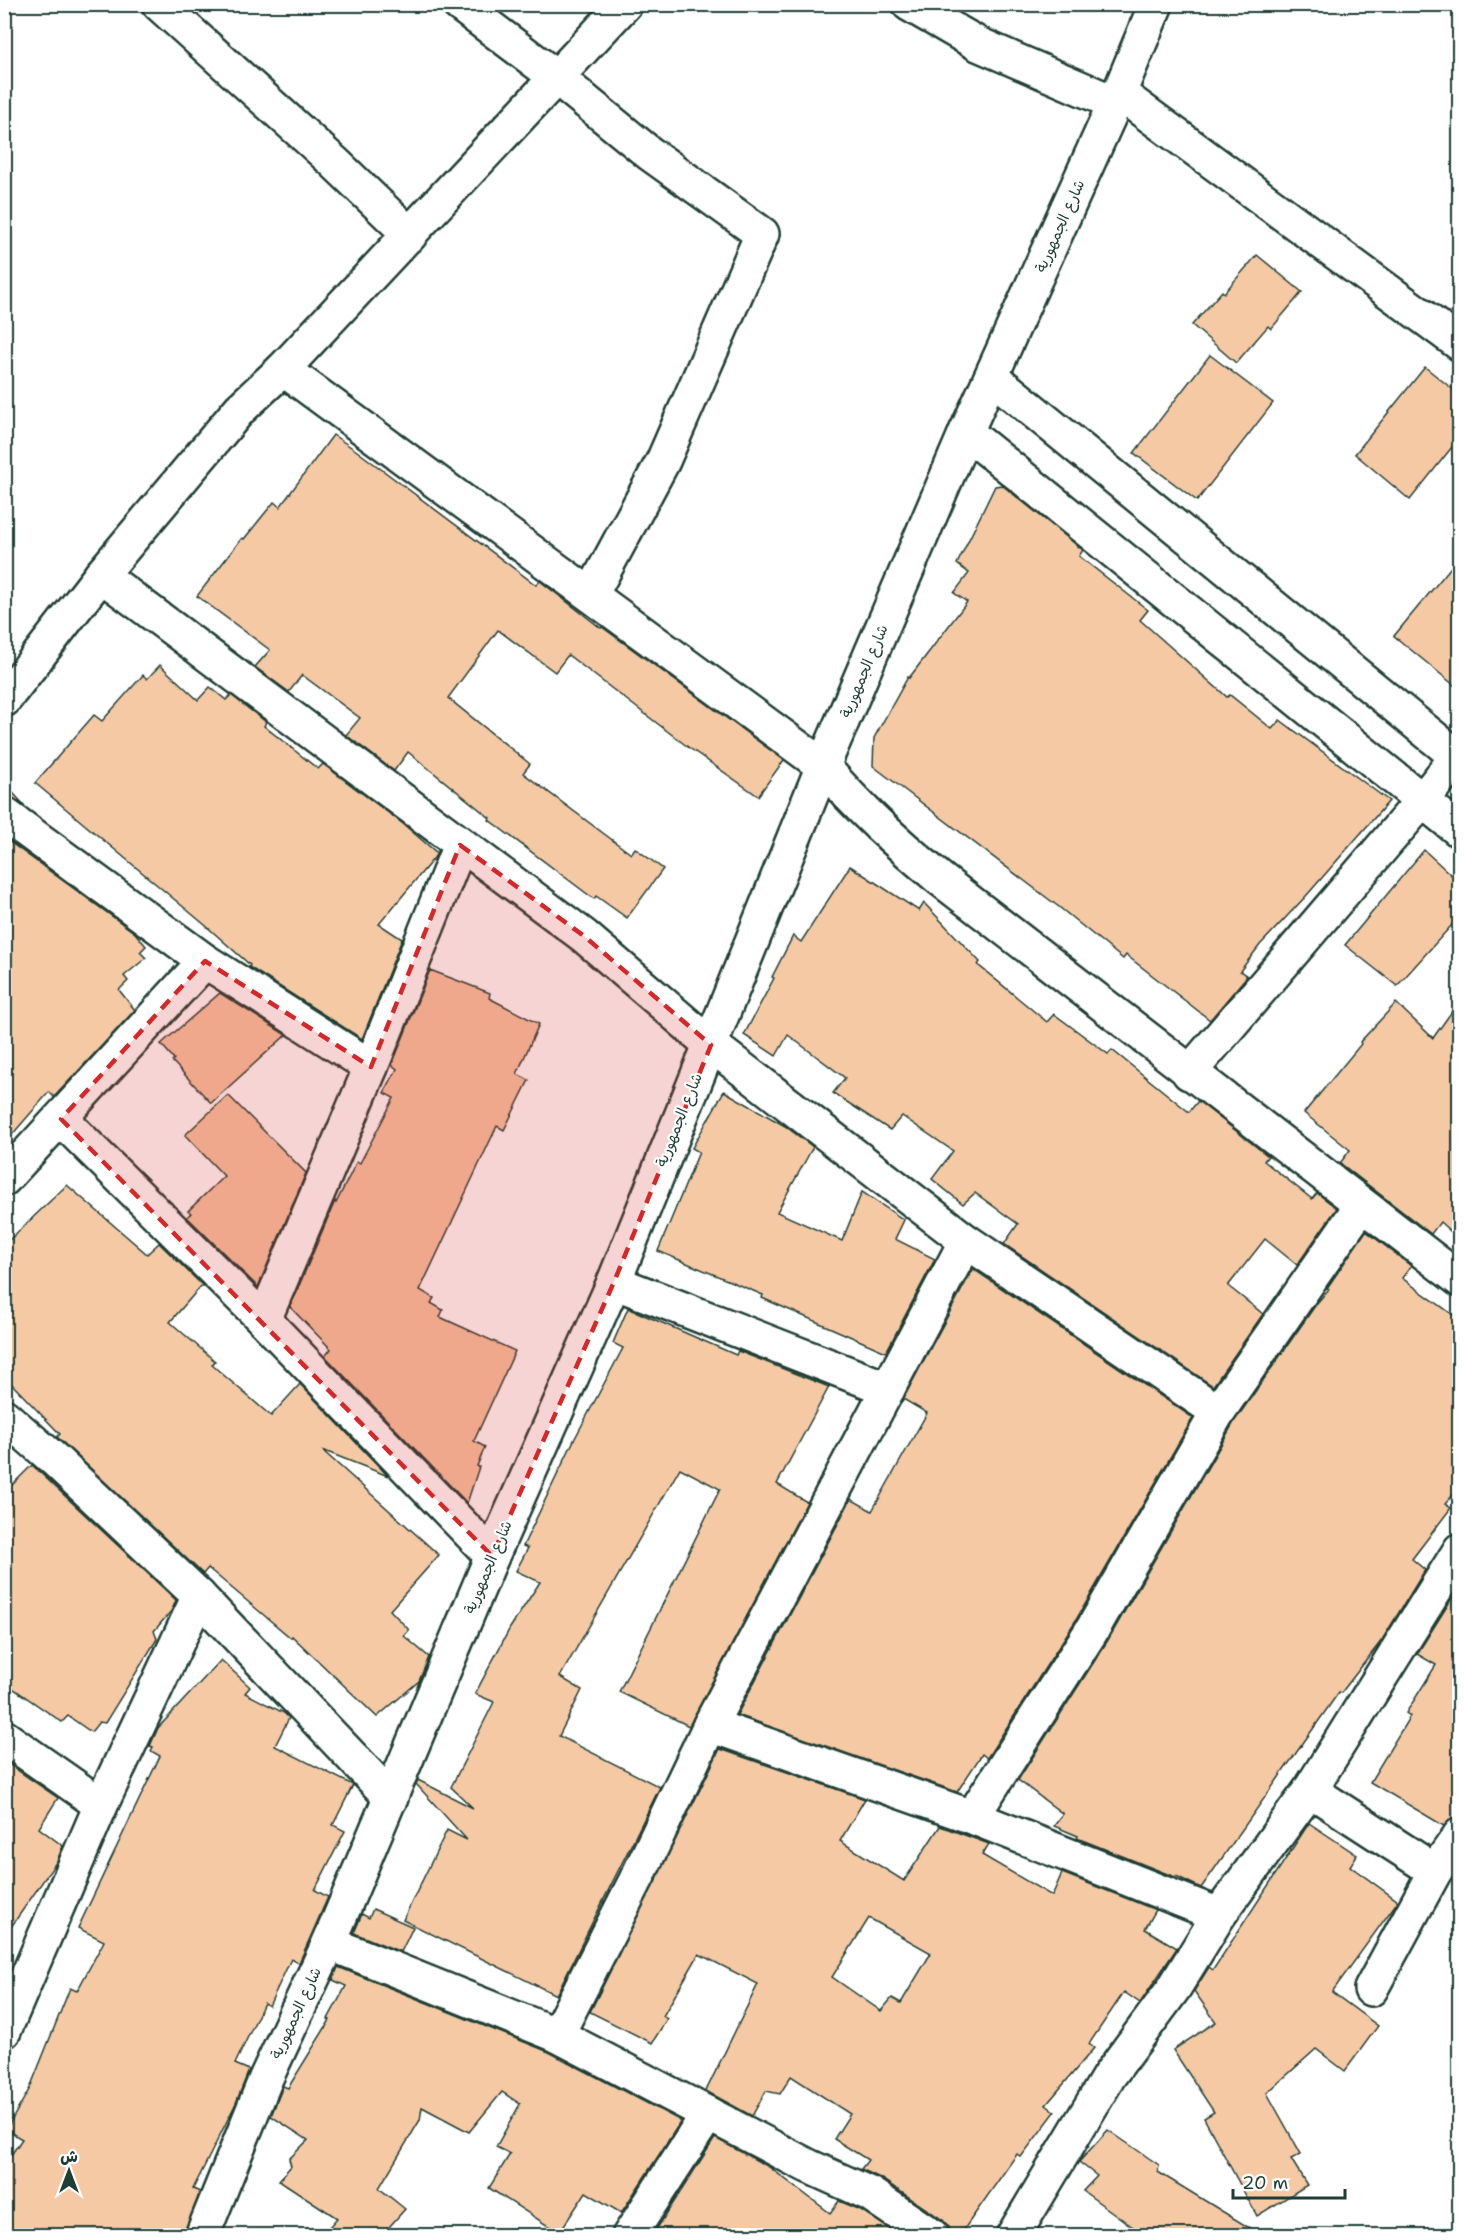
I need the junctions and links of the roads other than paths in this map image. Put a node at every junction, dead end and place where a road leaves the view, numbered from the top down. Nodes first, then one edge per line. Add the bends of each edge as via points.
1 (159, 4) edge
2 (459, 4) edge
3 (625, 4) edge
4 (909, 4) edge
5 (1156, 4) edge
6 (556, 77) junction
7 (1117, 98) junction
8 (410, 235) junction
9 (1460, 344) edge
10 (283, 369) junction
11 (992, 377) junction
12 (966, 432) junction
13 (101, 576) junction
14 (591, 595) junction
15 (4, 700) edge
16 (1458, 756) edge
17 (823, 766) junction
18 (1421, 802) junction
19 (4, 814) edge
20 (1460, 831) edge
21 (460, 845) junction
22 (205, 961) junction
23 (711, 1045) junction
24 (371, 1066) junction
25 (1189, 1073) junction
26 (61, 1119) junction
27 (4, 1179) edge
28 (1361, 1206) junction
29 (966, 1241) junction
30 (1460, 1280) edge
31 (614, 1282) junction
32 (264, 1320) junction
33 (888, 1389) junction
34 (1218, 1412) junction
35 (4, 1416) edge
36 (1460, 1550) edge
37 (492, 1556) junction
38 (199, 1596) junction
39 (710, 1725) junction
40 (4, 1737) edge
41 (1310, 1790) junction
42 (390, 1798) junction
43 (101, 1805) junction
44 (972, 1817) junction
45 (1460, 1835) edge
46 (1435, 1871) junction
47 (1220, 1915) junction
48 (329, 1943) junction
49 (1371, 1989) dead end
50 (4, 2031) edge
51 (557, 2036) junction
52 (708, 2114) junction
53 (202, 2235) edge
54 (629, 2235) edge
55 (932, 2235) edge
56 (1013, 2235) edge

1 - 8 street
2 - 6 street
3 - 6 street
4 - 7 street via 978,44
5 - 7 street, شارع الجمهورية
6 - 8 street
6 - 14 street via 648,153 762,234 663,461
7 - 9 street
7 - 11 street, شارع الجمهورية
8 - 10 street
10 - 13 street via 240,409
10 - 14 street
11 - 12 street, شارع الجمهورية
11 - 16 street
12 - 17 street, شارع الجمهورية
12 - 18 street
13 - 15 street
13 - 21 street
14 - 17 street
16 - 18 street
17 - 23 street, شارع الجمهورية
17 - 25 street via 891,838
18 - 20 street
18 - 25 street
19 - 22 street
21 - 23 street via 584,936
21 - 24 street
22 - 24 street
22 - 26 street
23 - 29 street
23 - 31 street, شارع الجمهورية
24 - 32 street
25 - 28 street
26 - 27 street
26 - 32 street
28 - 30 street
28 - 34 street
29 - 33 street
29 - 34 street
31 - 33 street
31 - 37 street, شارع الجمهورية
32 - 37 street
33 - 39 street
34 - 44 street via 1092,1630
35 - 38 street
36 - 41 street
37 - 42 street, شارع الجمهورية
38 - 42 street
38 - 43 street
39 - 44 street
39 - 51 street
40 - 43 street
41 - 46 street
41 - 47 street
42 - 48 street, شارع الجمهورية
43 - 50 street
44 - 47 street
45 - 46 street
46 - 49 street
47 - 56 street via 1174,1988 1109,2076
48 - 51 street
48 - 53 street, شارع الجمهورية via 266,2078
51 - 52 street
52 - 54 street
52 - 55 street via 870,2194

